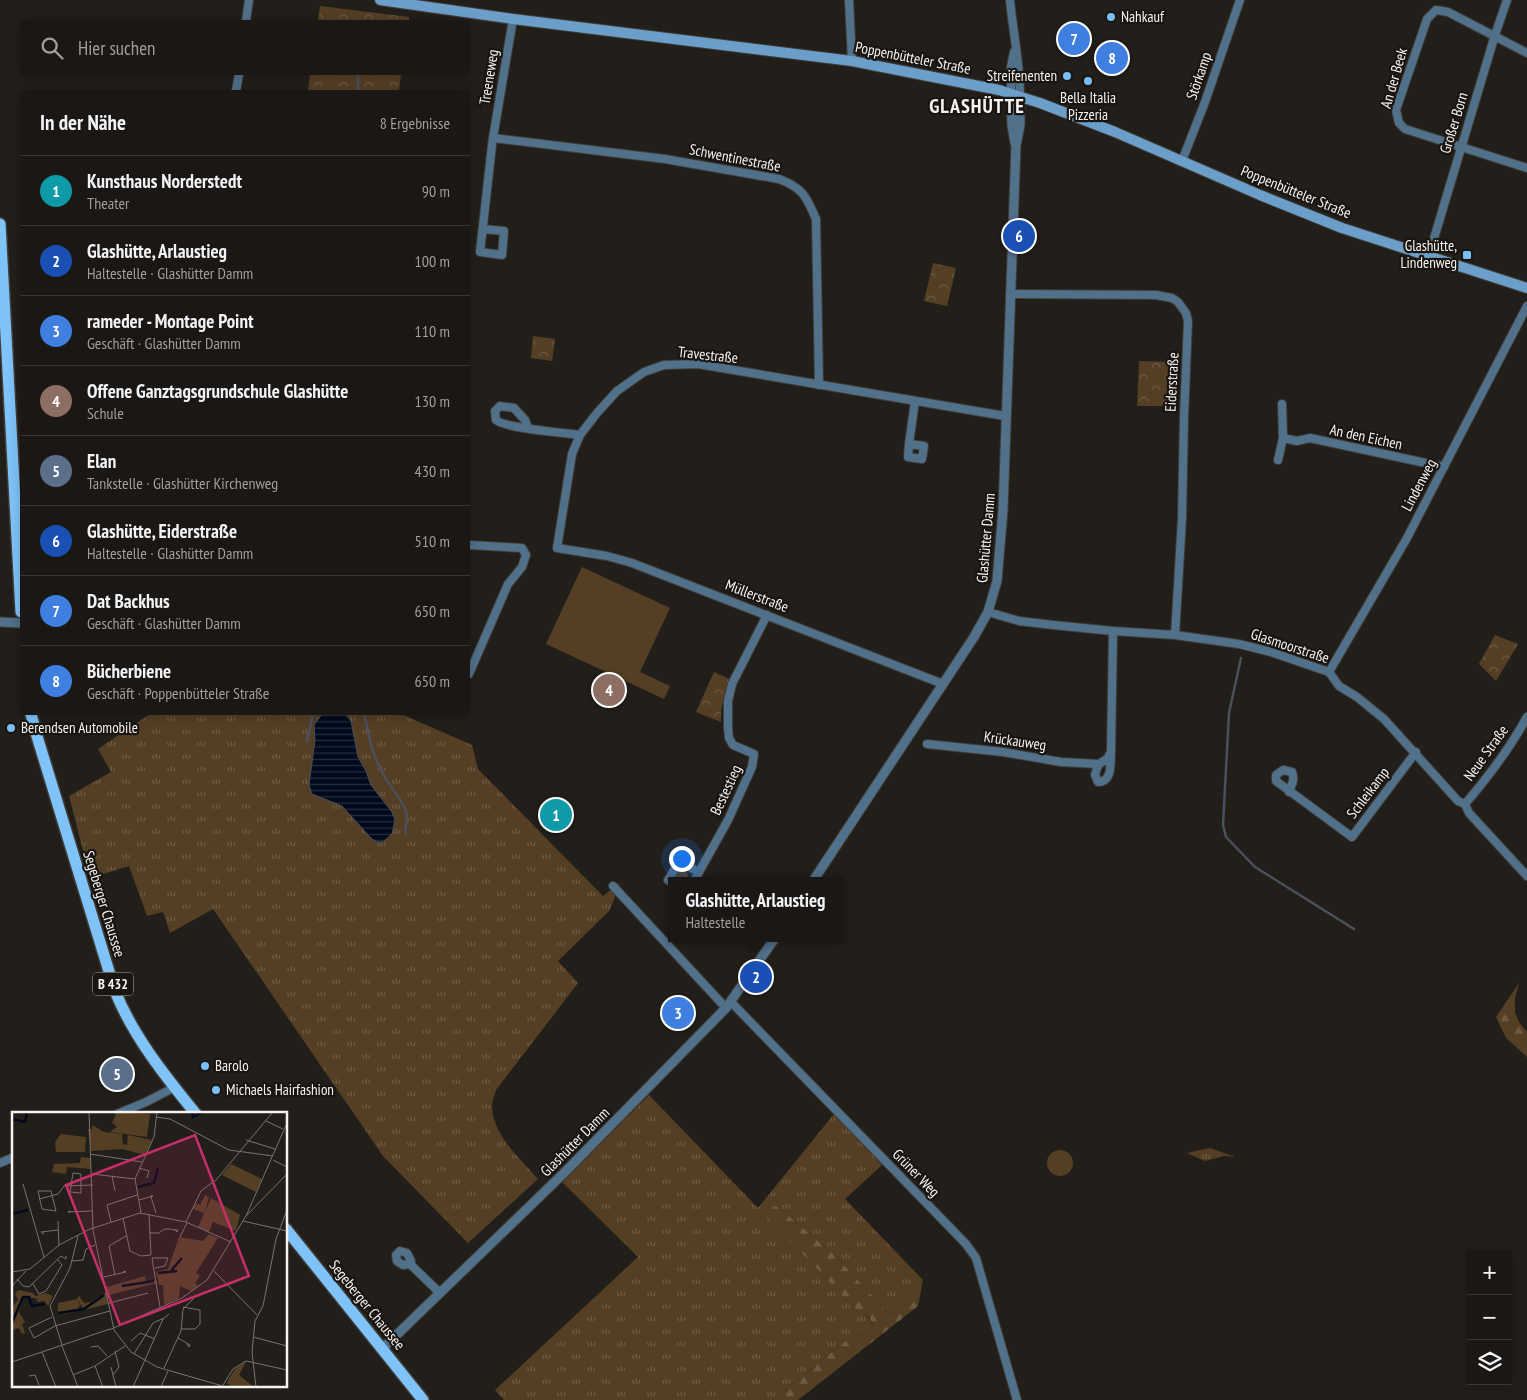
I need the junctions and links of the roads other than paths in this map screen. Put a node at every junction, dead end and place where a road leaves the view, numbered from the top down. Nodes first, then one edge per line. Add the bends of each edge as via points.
1 (249, 0) edge
2 (380, 0) edge
3 (850, 0) edge
4 (1010, 0) edge
5 (1240, 0) edge
6 (1507, 0) edge
7 (513, 19) junction
8 (246, 20) edge
9 (1495, 35) junction
10 (1527, 53) edge
11 (852, 61) junction
12 (239, 75) edge
13 (236, 90) edge
14 (1015, 94) junction
15 (493, 138) junction
16 (1461, 147) junction
17 (1182, 161) junction
18 (1527, 168) edge
19 (0, 224) edge
20 (483, 229) dead end
21 (1429, 255) junction
22 (1527, 288) edge
23 (1010, 294) junction
24 (1527, 306) edge
25 (819, 385) junction
26 (915, 402) junction
27 (1282, 404) dead end
28 (1006, 416) junction
29 (528, 428) dead end
30 (580, 435) junction
31 (1283, 438) junction
32 (910, 444) dead end
33 (16, 446) edge
34 (1278, 460) dead end
35 (1444, 467) junction
36 (470, 545) edge
37 (556, 548) joint
38 (20, 579) edge
39 (988, 612) junction
40 (767, 615) junction
41 (0, 622) edge
42 (20, 623) edge
43 (1112, 631) junction
44 (1175, 635) junction
45 (470, 672) edge
46 (1329, 672) junction
47 (943, 684) junction
48 (31, 715) edge
49 (1527, 717) edge
50 (927, 744) dead end
51 (1111, 752) junction
52 (1416, 752) junction
53 (1099, 764) junction
54 (1289, 792) dead end
55 (1465, 804) junction
56 (698, 872) junction
57 (1527, 876) edge
58 (670, 877) edge
59 (696, 877) edge
60 (817, 877) edge
61 (613, 886) dead end
62 (772, 942) edge
63 (729, 1005) junction
64 (175, 1087) junction
65 (123, 1112) edge
66 (194, 1112) edge
67 (12, 1158) edge
68 (0, 1163) edge
69 (288, 1231) edge
70 (410, 1264) dead end
71 (440, 1293) junction
72 (382, 1349) junction
73 (424, 1400) edge
74 (1017, 1400) edge

1 - 8 street
2 - 7 main road, Poppenbütteler Straße
3 - 11 street
4 - 14 street, Glashütter Damm via 1014,47 1011,68
5 - 17 street, Störkamp
6 - 9 street, Großer Born
7 - 11 main road, Poppenbütteler Straße
7 - 15 street, Treeneweg
9 - 10 street, An der Beek
9 - 16 street, Großer Born
9 - 16 street, An der Beek via 1448,12 1433,11 1427,19 1396,110 1399,124 1405,129
11 - 14 main road, Poppenbütteler Straße
12 - 13 street
14 - 17 main road, Poppenbütteler Straße
14 - 23 street, Glashütter Damm
15 - 20 street, Treeneweg
15 - 25 street, Schwentinestraße via 665,159 793,184 805,194 816,219
16 - 18 street, An der Beek
16 - 21 street, Großer Born
17 - 21 main road, Poppenbütteler Straße via 1320,219
19 - 33 main road
21 - 22 main road, Poppenbütteler Straße
23 - 28 street, Glashütter Damm
23 - 44 street, Eiderstraße via 1156,295 1172,298 1186,313 1188,340 1182,519
24 - 35 street, Lindenweg
25 - 26 street, Travestraße
25 - 30 street, Travestraße via 698,364 664,365 639,375 617,391
26 - 28 street, Travestraße
26 - 32 street
27 - 31 street
28 - 39 street, Glashütter Damm via 997,582
29 - 30 street
30 - 37 street, Travestraße via 572,454
31 - 34 street
31 - 35 street, An den Eichen via 1298,441 1310,438
33 - 38 main road
35 - 46 street, Lindenweg
36 - 45 street via 522,548 526,555 522,567 508,584
37 - 40 street, Müllerstraße via 632,562
39 - 43 street, Glasmoorstraße via 1019,621
39 - 47 street, Glashütter Damm
40 - 47 street, Müllerstraße
40 - 56 street, Bestestieg via 732,684 728,701 730,738 733,745 754,754 752,766 728,820
41 - 42 street
43 - 44 street, Glasmoorstraße
43 - 51 street
44 - 46 street, Glasmoorstraße via 1239,644
46 - 52 street, Glasmoorstraße via 1339,686 1384,719
47 - 60 street, Glashütter Damm
48 - 64 main road, Segeberger Chaussee / B 432 via 121,1006
49 - 55 street, Neue Straße via 1496,768
50 - 53 street, Krückauweg
51 - 53 street
51 - 53 street via 1109,777 1101,783 1095,775
52 - 54 street, Schleikamp via 1352,837
52 - 55 street, Glasmoorstraße via 1458,801
55 - 57 street, Glasmoorstraße via 1469,813
56 - 58 street via 679,862
56 - 59 street, Bestestieg
61 - 63 street
62 - 63 street, Glashütter Damm
63 - 71 street, Glashütter Damm via 564,1173
63 - 74 street, Grüner Weg via 966,1244 976,1258
64 - 65 street
64 - 66 main road, Segeberger Chaussee / B 432
67 - 68 street
69 - 72 main road, Segeberger Chaussee
70 - 71 street
71 - 72 street, Glashütter Damm
72 - 73 main road, Segeberger Chaussee

